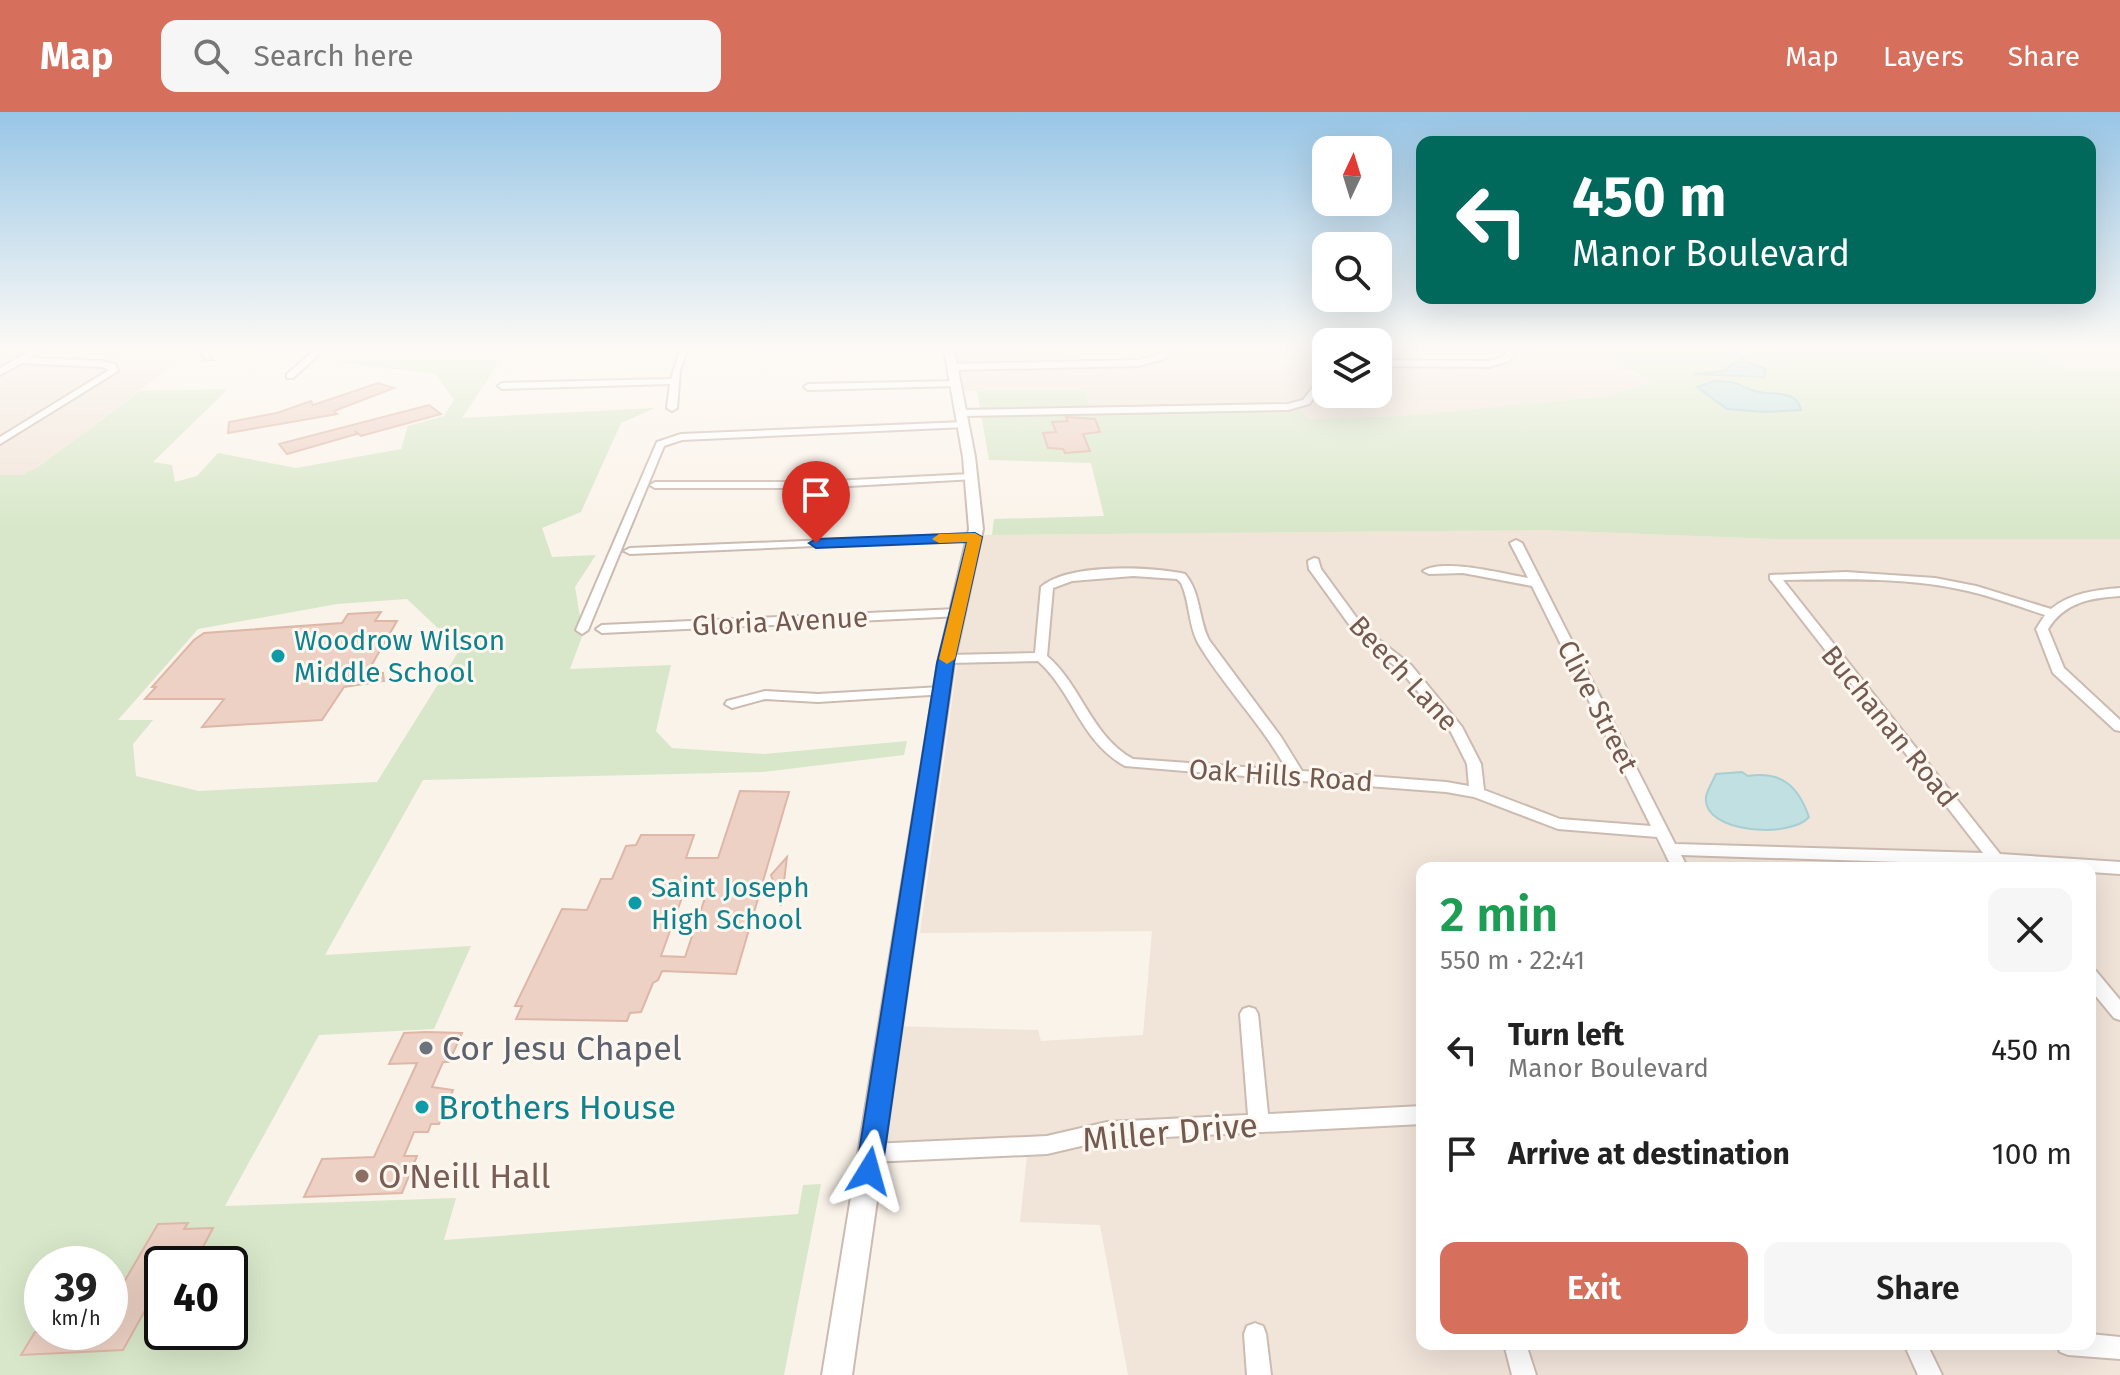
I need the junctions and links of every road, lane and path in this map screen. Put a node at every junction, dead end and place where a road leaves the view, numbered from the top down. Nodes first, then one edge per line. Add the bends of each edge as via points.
1 (54, 408) edge
2 (960, 408) edge
3 (1262, 408) edge
4 (962, 419) junction
5 (0, 441) edge
6 (971, 477) junction
7 (655, 485) dead end
8 (975, 537) junction
9 (1516, 543) dead end
10 (630, 551) dead end
11 (1314, 561) dead end
12 (1429, 571) dead end
13 (1535, 583) junction
14 (2120, 592) edge
15 (957, 613) junction
16 (2051, 613) junction
17 (602, 629) dead end
18 (582, 630) dead end
19 (1041, 657) junction
20 (947, 659) junction
21 (941, 691) junction
22 (732, 704) dead end
23 (2120, 727) edge
24 (1298, 778) junction
25 (1477, 793) junction
26 (1662, 832) junction
27 (1671, 849) junction
28 (1677, 862) edge
29 (1956, 862) edge
30 (1998, 862) edge
31 (2096, 867) edge
32 (2120, 868) edge
33 (2096, 983) edge
34 (2120, 1013) edge
35 (1249, 1014) dead end
36 (1416, 1115) edge
37 (1259, 1124) junction
38 (871, 1153) junction
39 (1255, 1334) dead end
40 (2096, 1346) edge
41 (2120, 1348) edge
42 (1517, 1350) edge
43 (1918, 1350) edge
44 (837, 1375) edge
45 (1259, 1375) edge
46 (1524, 1375) edge
47 (1930, 1375) edge

1 - 5 street
2 - 4 street
3 - 4 street
4 - 6 street
4 - 18 street via 681,437 660,444
6 - 7 street
6 - 8 street
8 - 10 street
8 - 15 street
9 - 13 street, Clive Street
11 - 25 street, Beech Lane via 1360,631 1406,668 1457,730 1474,764
12 - 13 street via 1463,570
13 - 26 street, Clive Street
14 - 16 street via 2066,602
15 - 17 street, Gloria Avenue
15 - 20 street
16 - 23 street via 2042,629 2058,670
16 - 30 street, Buchanan Road via 1935,581 1774,577
19 - 20 street
19 - 24 street, Oak Hills Road via 1118,759
19 - 24 street via 1047,587 1052,581 1071,576 1181,576 1188,585 1200,637 1283,746
20 - 21 street
21 - 22 street via 818,698 765,695
21 - 38 street
24 - 25 street, Oak Hills Road
25 - 26 street, Oak Hills Road via 1558,824
26 - 27 street, Clive Street
27 - 28 street, Clive Street
27 - 29 street
31 - 32 street
33 - 34 street
35 - 37 street
36 - 37 street, Miller Drive
37 - 38 street, Miller Drive via 1107,1131 1047,1145
38 - 44 street
39 - 45 street
40 - 41 street
42 - 46 street
43 - 47 street

